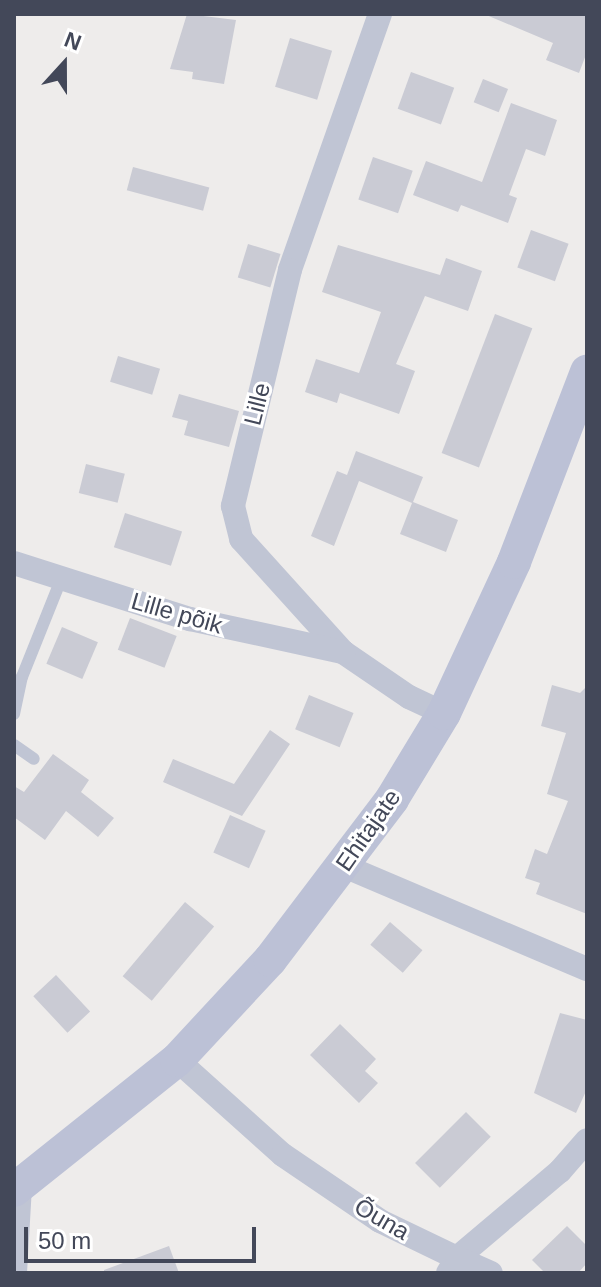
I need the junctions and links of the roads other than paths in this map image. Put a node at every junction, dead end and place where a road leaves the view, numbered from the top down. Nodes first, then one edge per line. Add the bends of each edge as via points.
1 (380, 14) edge
2 (587, 372) edge
3 (14, 563) edge
4 (62, 577) junction
5 (343, 652) junction
6 (444, 713) junction
7 (14, 714) edge
8 (14, 745) edge
9 (34, 759) dead end
10 (344, 866) junction
11 (587, 969) edge
12 (177, 1060) junction
13 (587, 1140) edge
14 (17, 1188) edge
15 (452, 1265) edge
16 (15, 1273) edge
17 (491, 1273) edge

1 - 5 street, Lille via 290,270 233,506 241,539
2 - 6 street, Ehitajate via 514,562
3 - 4 street, Lille põik
4 - 5 street, Lille põik via 190,619
4 - 7 lane via 22,677
5 - 6 street, Lille via 409,697
6 - 10 street, Ehitajate
8 - 9 lane
10 - 11 street
10 - 12 street, Ehitajate via 270,960
12 - 14 street, Ehitajate
12 - 15 street, Õuna via 283,1155
13 - 15 street via 560,1171
14 - 16 street
15 - 17 street, Õuna

